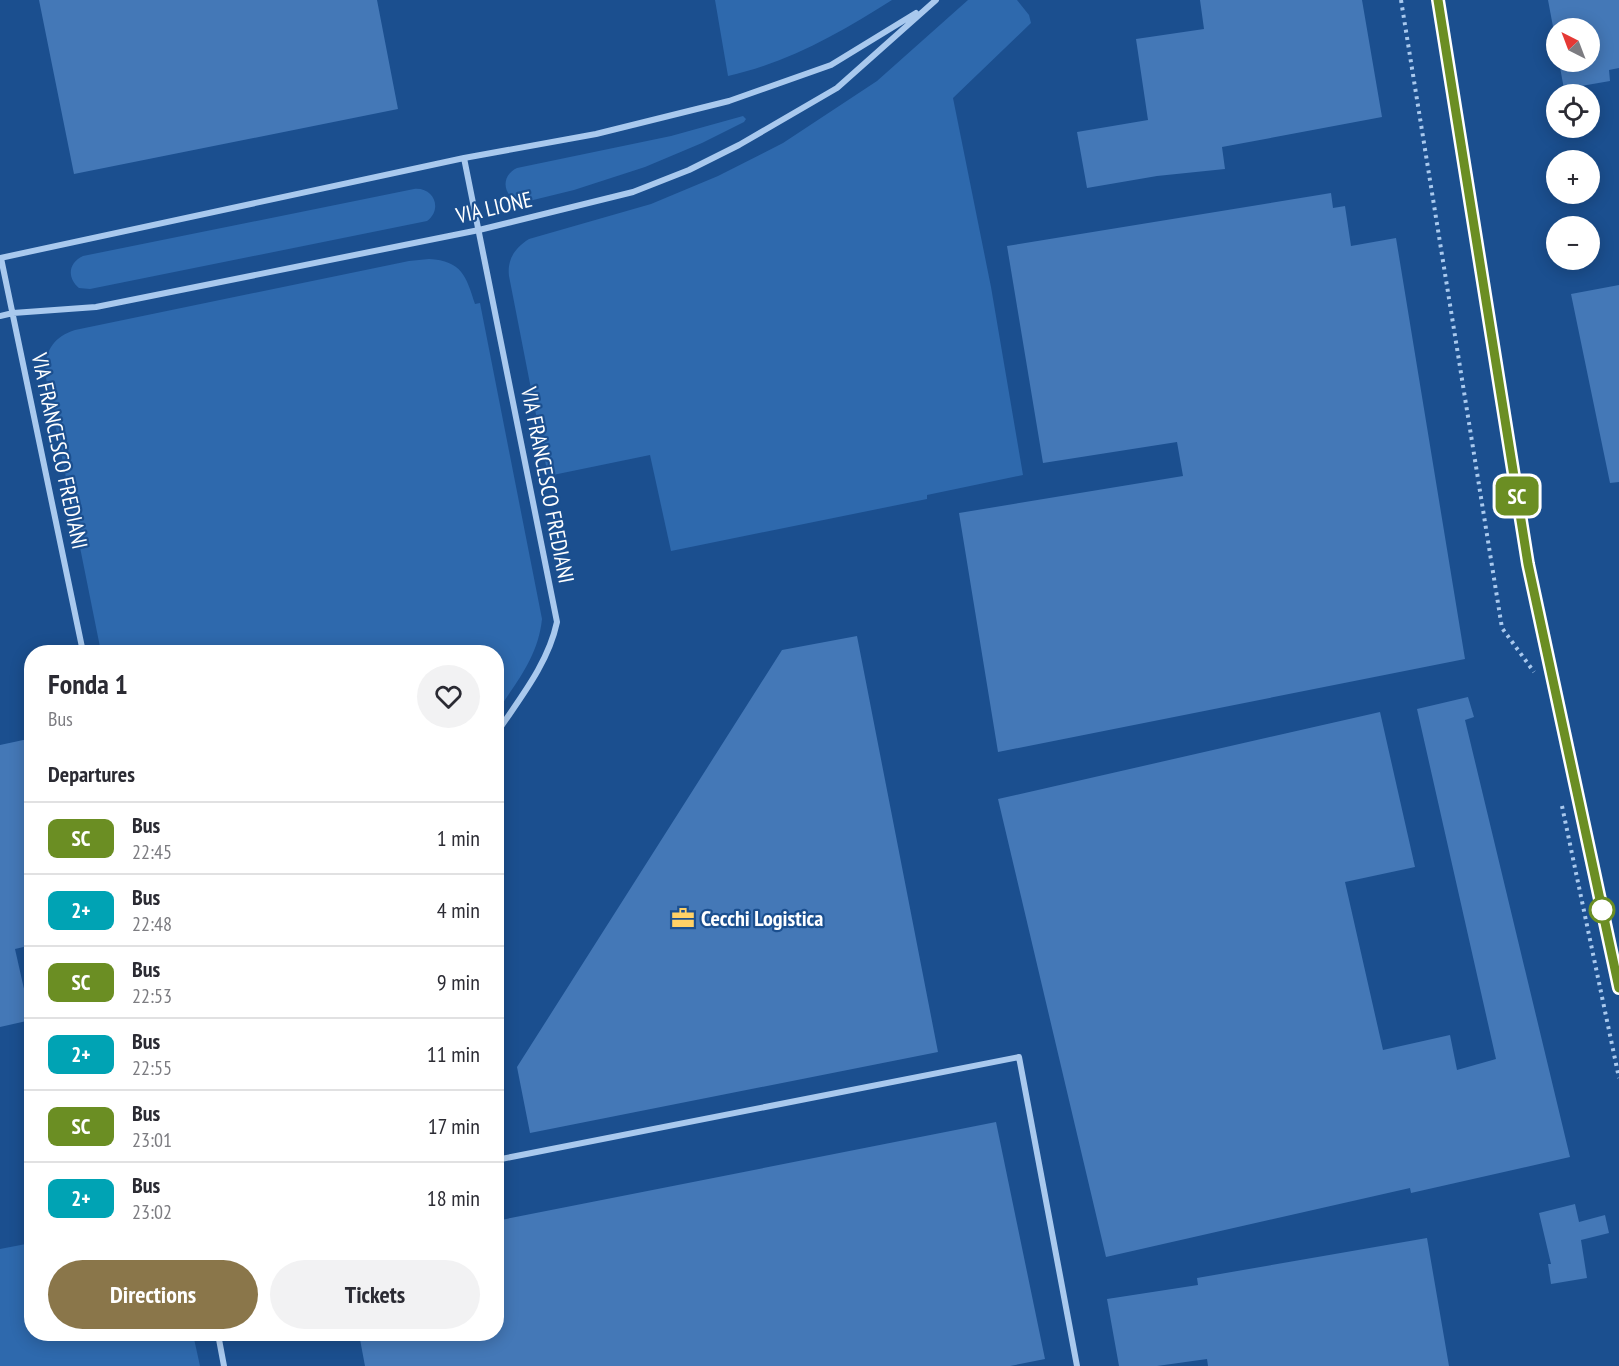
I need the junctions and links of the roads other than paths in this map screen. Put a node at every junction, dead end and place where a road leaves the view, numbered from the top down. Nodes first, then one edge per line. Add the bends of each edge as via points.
1 (936, 0) edge
2 (1438, 0) edge
3 (929, 5) junction
4 (464, 158) junction
5 (479, 230) junction
6 (1, 258) edge
7 (13, 313) junction
8 (0, 316) edge
9 (82, 645) edge
10 (504, 722) edge
11 (1619, 988) edge
12 (504, 1158) edge
13 (219, 1341) edge
14 (224, 1366) edge
15 (1077, 1366) edge

1 - 3 street, VIA LIONE
2 - 11 street via 1528,564
3 - 4 street, VIA LIONE via 831,65 729,101 596,134
3 - 5 street, VIA LIONE via 837,88 689,170 633,192
4 - 5 street, VIA FRANCESCO FREDIANI
4 - 6 street, VIA LIONE
5 - 7 street, VIA LIONE via 96,307
5 - 10 street, VIA FRANCESCO FREDIANI via 557,622 553,643 543,663
6 - 7 street, VIA FRANCESCO FREDIANI
7 - 8 street, VIA LIONE
7 - 9 street, VIA FRANCESCO FREDIANI
12 - 15 street via 1019,1057
13 - 14 street

